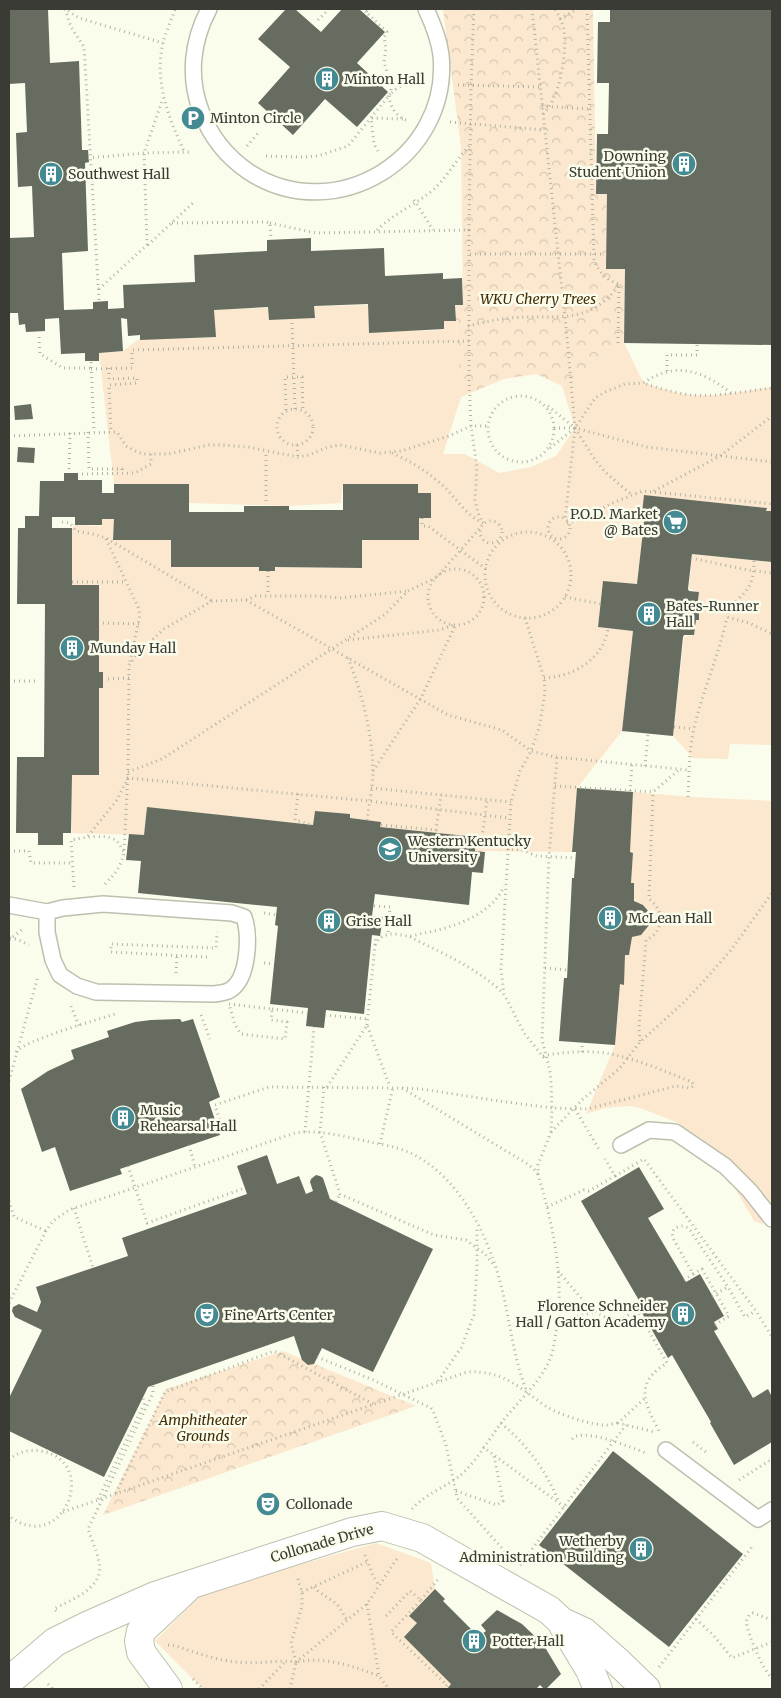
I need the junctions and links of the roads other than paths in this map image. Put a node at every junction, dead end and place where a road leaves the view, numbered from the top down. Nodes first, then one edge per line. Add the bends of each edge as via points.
1 (209, 9) edge
2 (426, 9) edge
3 (9, 905) edge
4 (47, 912) junction
5 (621, 1145) dead end
6 (772, 1220) edge
7 (660, 1453) road end
8 (772, 1510) edge
9 (192, 1584) junction
10 (562, 1622) junction
11 (9, 1681) edge
12 (650, 1682) edge
13 (168, 1689) edge
14 (598, 1689) edge

1 - 2 lane via 195,46 193,72 196,98 205,122 219,145 237,164 283,188 309,192 335,191 384,173 422,135 434,110 441,56
3 - 4 lane
4 - 4 lane via 53,960 60,975 77,986 96,992 215,994 230,991 241,980 248,927 244,917 232,913 103,904
5 - 6 lane via 649,1130 675,1132 725,1166
7 - 8 lane via 758,1519
9 - 10 street, Collonade Drive via 352,1532 382,1526 422,1538 549,1610
9 - 11 street, Collonade Drive via 155,1596 55,1642
9 - 13 street via 141,1631 141,1652
10 - 12 street, Collonade Drive via 584,1632 618,1662
10 - 14 street

